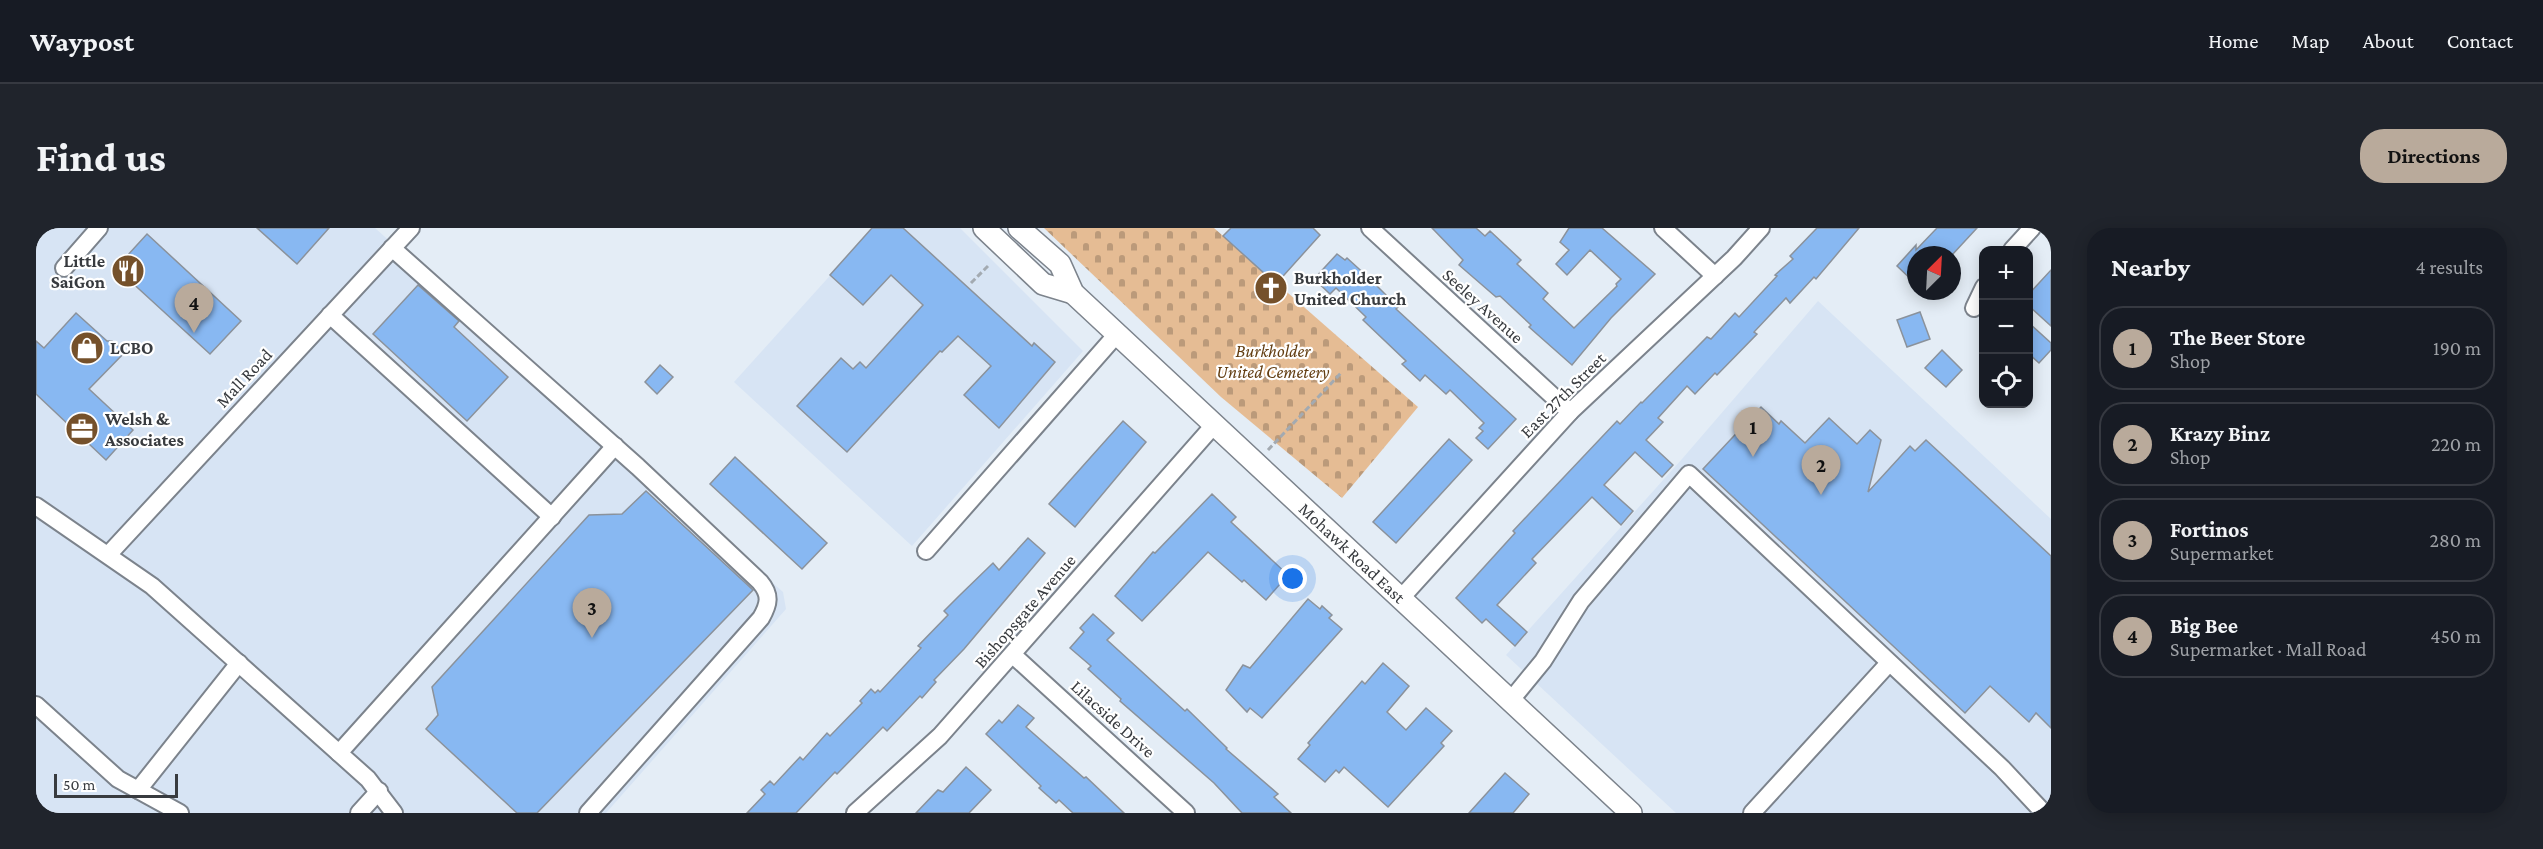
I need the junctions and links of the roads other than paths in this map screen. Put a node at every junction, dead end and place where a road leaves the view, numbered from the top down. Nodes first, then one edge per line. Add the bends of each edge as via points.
1 (99, 228) edge
2 (411, 228) edge
3 (984, 228) edge
4 (1019, 228) edge
5 (1370, 228) edge
6 (1663, 228) edge
7 (1761, 228) edge
8 (2032, 228) edge
9 (2016, 246) edge
10 (392, 248) junction
11 (64, 268) dead end
12 (1715, 276) junction
13 (1073, 293) junction
14 (1979, 296) edge
15 (1974, 308) dead end
16 (330, 315) junction
17 (1117, 334) junction
18 (1570, 412) junction
19 (1214, 425) junction
20 (615, 446) junction
21 (36, 506) edge
22 (552, 517) junction
23 (926, 551) dead end
24 (108, 555) junction
25 (1401, 598) junction
26 (1013, 655) junction
27 (239, 663) junction
28 (1889, 663) junction
29 (1511, 700) junction
30 (36, 705) edge
31 (339, 753) junction
32 (138, 790) junction
33 (379, 791) junction
34 (180, 813) edge
35 (359, 813) edge
36 (394, 813) edge
37 (588, 813) edge
38 (855, 813) edge
39 (1186, 813) edge
40 (1631, 813) edge
41 (1752, 813) edge
42 (2044, 813) edge

1 - 11 street
2 - 10 street, Mall Road
3 - 13 main road, Mohawk Road East via 1043,284
4 - 13 main road, Mohawk Road East via 1060,264
5 - 18 street, Seeley Avenue
6 - 12 street
7 - 12 street, East 27th Street
8 - 9 street
10 - 16 street, Mall Road
10 - 20 street
12 - 18 street, East 27th Street
13 - 17 main road, Mohawk Road East
14 - 15 street
16 - 22 street
16 - 24 street, Mall Road
17 - 19 main road, Mohawk Road East
17 - 23 street
18 - 25 street, East 27th Street
19 - 25 main road, Mohawk Road East
19 - 26 street, Bishopsgate Avenue
20 - 22 street
20 - 37 street via 760,582 768,602 761,618
21 - 24 street
22 - 31 street
24 - 27 street via 152,586
25 - 29 main road, Mohawk Road East
26 - 38 street, Bishopsgate Avenue via 940,736
26 - 39 street, Lilacside Drive
27 - 31 street
27 - 32 street
28 - 29 street via 1689,474 1581,601 1544,661
28 - 41 street
28 - 42 street via 2002,768
29 - 40 main road, Mohawk Road East
30 - 32 street via 118,779
31 - 33 street
32 - 34 street
33 - 35 street
33 - 36 street

